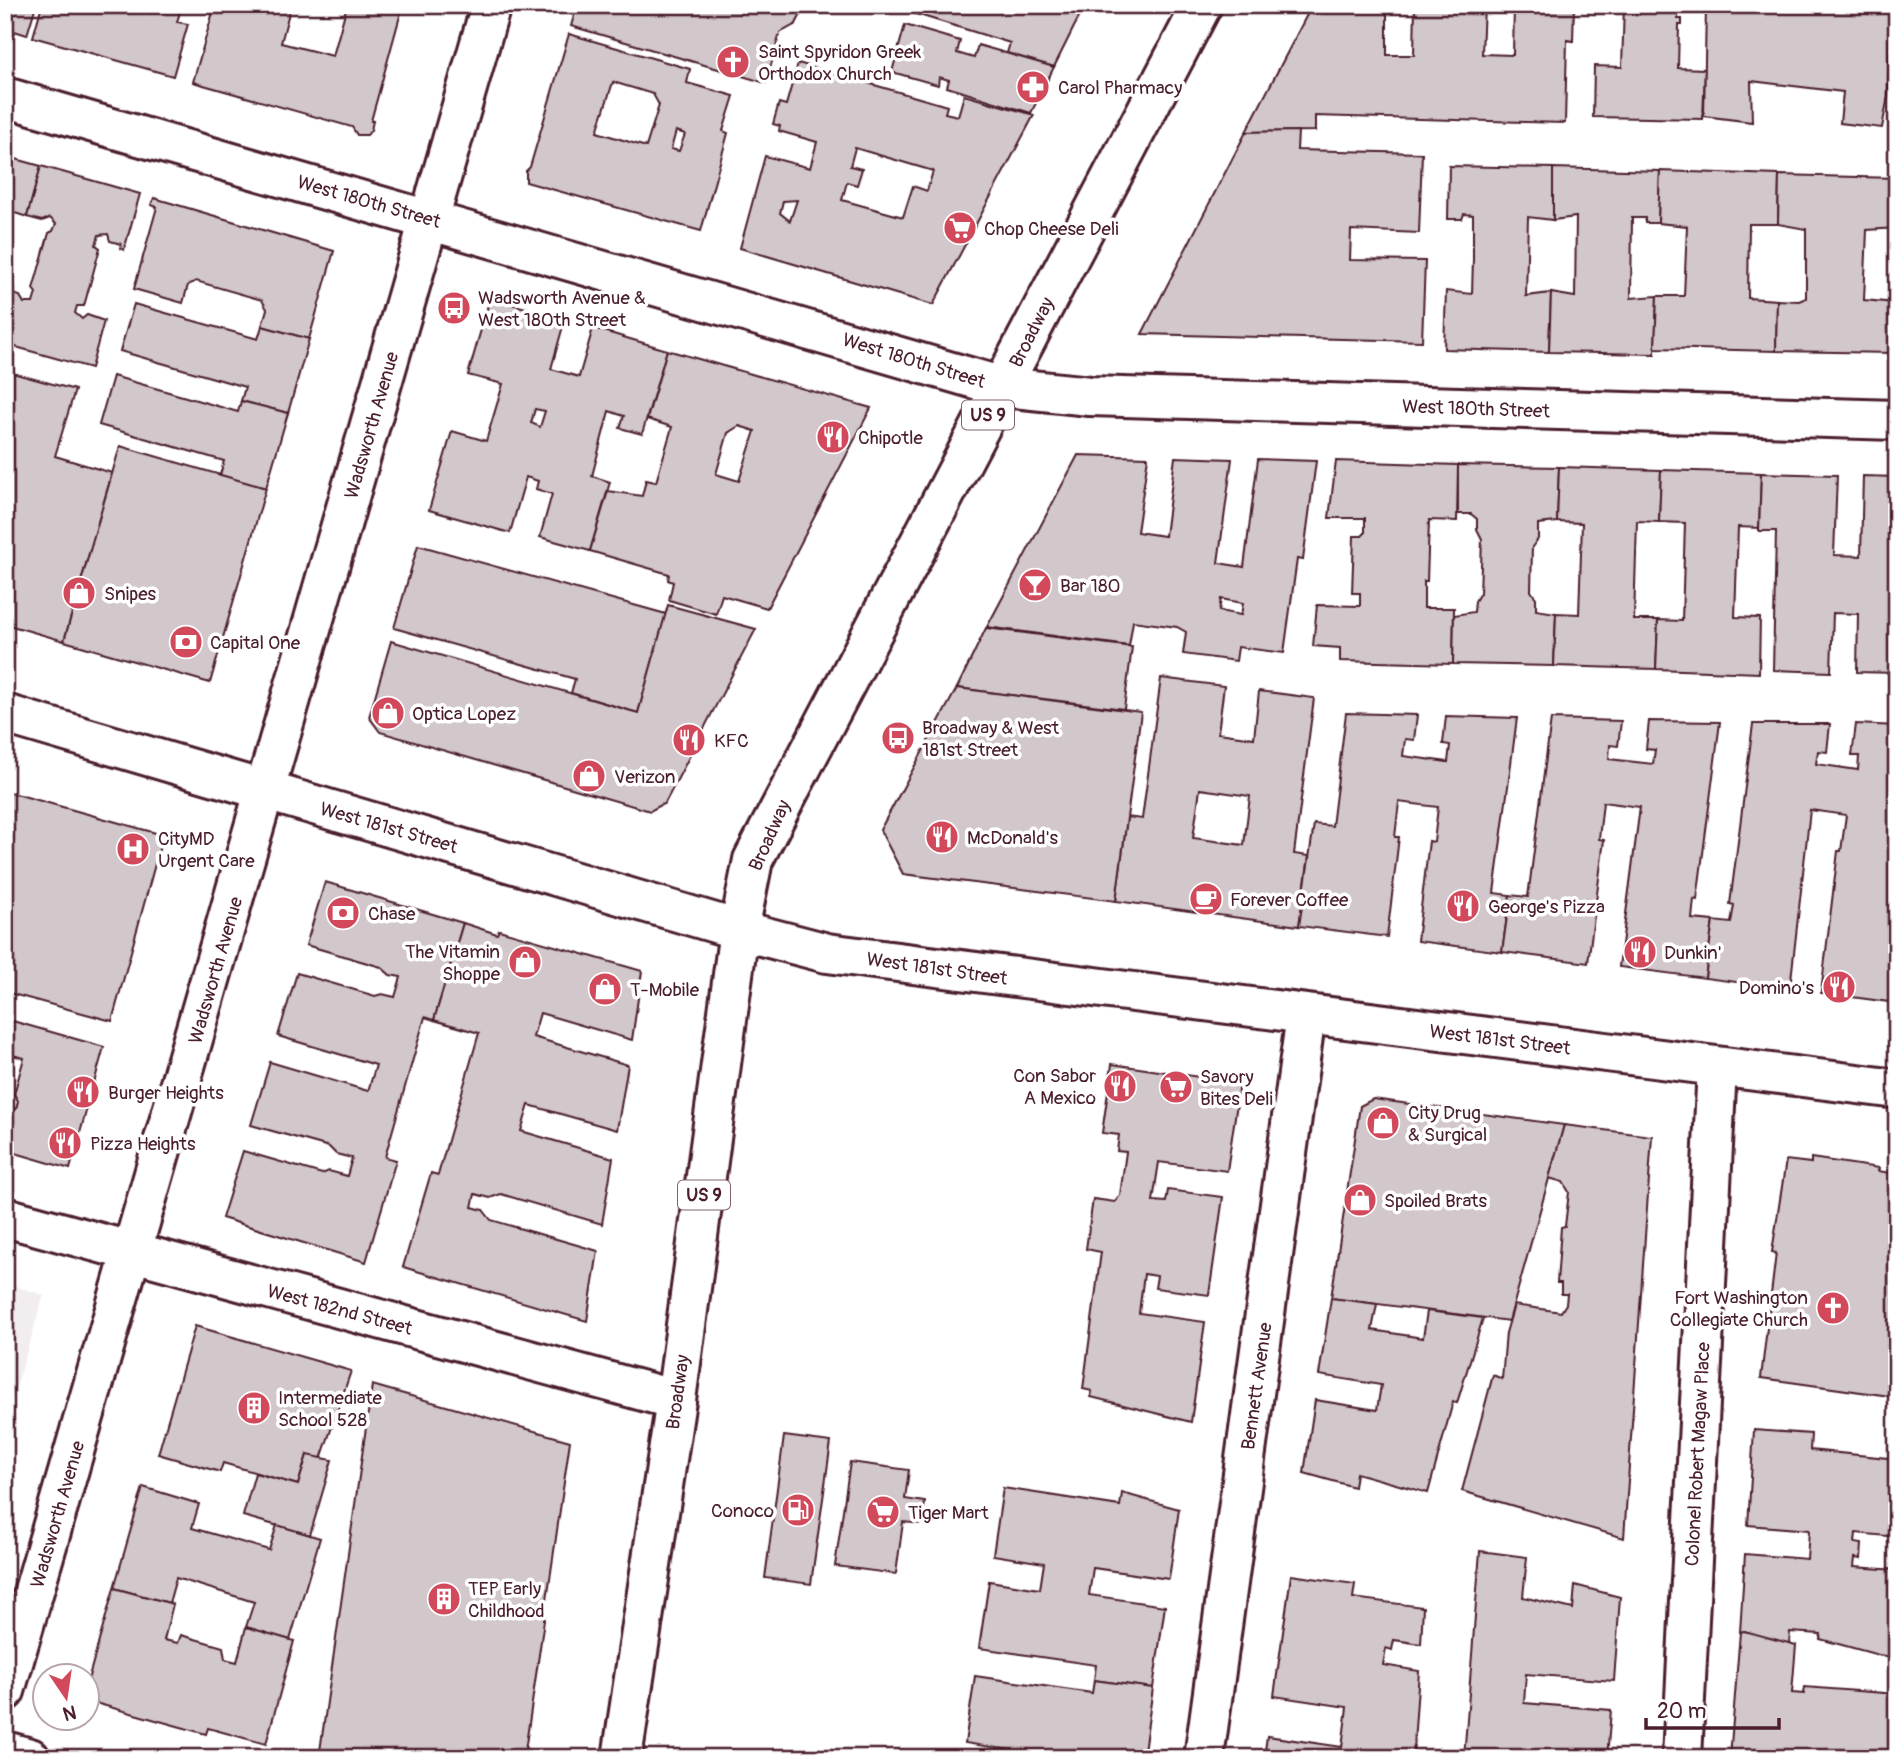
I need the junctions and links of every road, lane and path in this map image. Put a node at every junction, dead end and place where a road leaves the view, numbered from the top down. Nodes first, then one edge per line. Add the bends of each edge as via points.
1 (491, 5) edge
2 (1202, 5) edge
3 (5, 97) edge
4 (430, 219) junction
5 (1003, 387) junction
6 (1897, 420) edge
7 (5, 714) edge
8 (266, 791) junction
9 (739, 930) junction
10 (1306, 1015) junction
11 (1717, 1067) junction
12 (1897, 1089) edge
13 (5, 1217) edge
14 (133, 1254) junction
15 (676, 1400) junction
16 (5, 1691) edge
17 (5, 1751) edge
18 (30, 1758) edge
19 (622, 1758) edge
20 (1204, 1758) edge
21 (1682, 1758) edge

1 - 4 street, Wadsworth Avenue
2 - 5 street, Broadway / US 9
3 - 4 street, West 180th Street
4 - 5 street, West 180th Street
4 - 8 street, Wadsworth Avenue
5 - 6 street, West 180th Street via 1090,396
5 - 9 street, Broadway / US 9 via 754,860
7 - 8 street, West 181st Street
8 - 9 street, West 181st Street
8 - 14 street, Wadsworth Avenue
9 - 10 street, West 181st Street via 827,953
9 - 15 street, Broadway / US 9
10 - 11 street, West 181st Street
10 - 20 street, Bennett Avenue
11 - 12 street, West 181st Street
11 - 21 street, Colonel Robert Magaw Place
13 - 14 street, West 182nd Street
14 - 15 street, West 182nd Street
14 - 16 street, Wadsworth Avenue
15 - 19 street, Broadway / US 9
17 - 18 street

